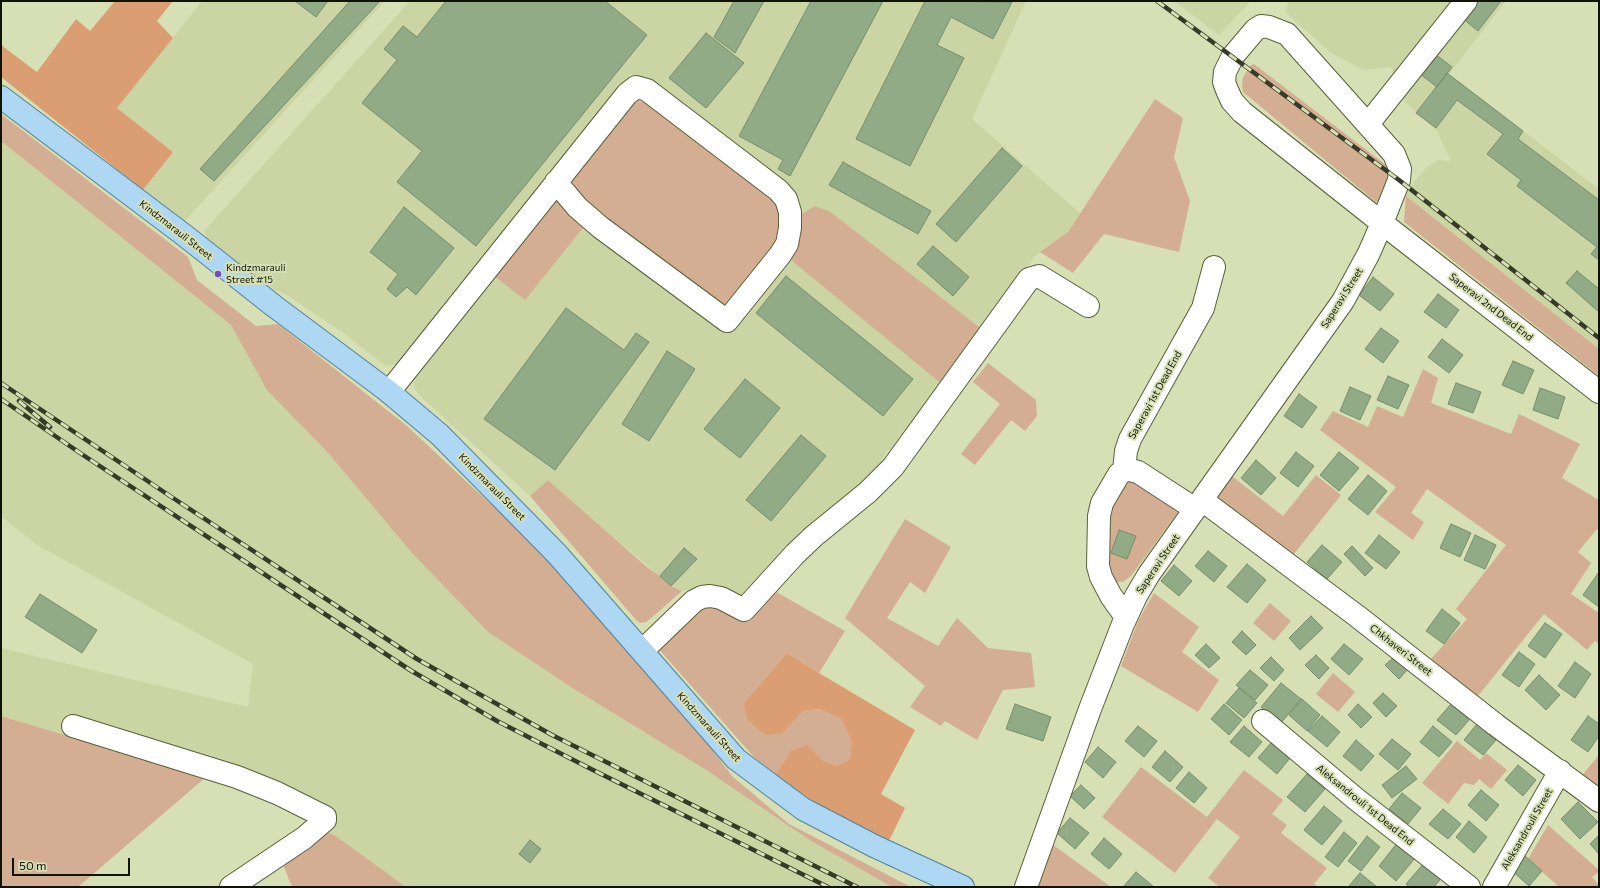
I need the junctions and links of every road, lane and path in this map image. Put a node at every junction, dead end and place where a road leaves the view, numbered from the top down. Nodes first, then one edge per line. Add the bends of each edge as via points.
1 (1466, 1) edge
2 (1, 97) edge
3 (1368, 124) junction
4 (556, 182) junction
5 (1382, 223) junction
6 (1214, 267) dead end
7 (1088, 306) dead end
8 (388, 392) junction
9 (1599, 392) edge
10 (1124, 470) junction
11 (1198, 505) junction
12 (1126, 617) junction
13 (642, 651) junction
14 (1263, 722) dead end
15 (73, 726) dead end
16 (1560, 771) junction
17 (1599, 801) edge
18 (234, 886) edge
19 (963, 887) edge
20 (1026, 887) edge
21 (1469, 887) edge
22 (1494, 887) edge

1 - 3 street
2 - 8 main road, Kindzmarauli Street
3 - 5 street, Saperavi Street via 1394,154 1400,169 1399,180
3 - 5 street via 1287,34 1279,30 1261,26 1255,30 1233,56 1225,72 1224,82 1227,90 1232,101 1242,112
4 - 4 street via 627,94 636,87 647,90 778,190 786,199 790,212 787,244 727,322 600,227 577,207
4 - 8 street
5 - 9 street, Saperavi 2nd Dead End
5 - 11 street, Saperavi Street via 1343,301
6 - 10 street, Saperavi 1st Dead End via 1203,308 1130,440
7 - 13 street via 1039,276 1029,279 893,467 868,492 795,554 744,610 721,598 710,596 694,601
8 - 13 main road, Kindzmarauli Street via 440,435 557,554
10 - 11 street via 1138,472
10 - 12 street via 1102,503 1099,516 1098,566 1111,596
11 - 12 street, Saperavi Street via 1149,574
11 - 16 street, Chkhaveri Street via 1357,616 1496,725
12 - 20 street, Saperavi Street via 1082,730
13 - 19 main road, Kindzmarauli Street via 736,759 803,809 874,846
14 - 21 street, Aleksandrouli 1st Dead End
15 - 18 street via 237,777 325,817 325,820 304,838
16 - 17 street, Chkhaveri Street
16 - 22 street, Aleksandrouli Street

